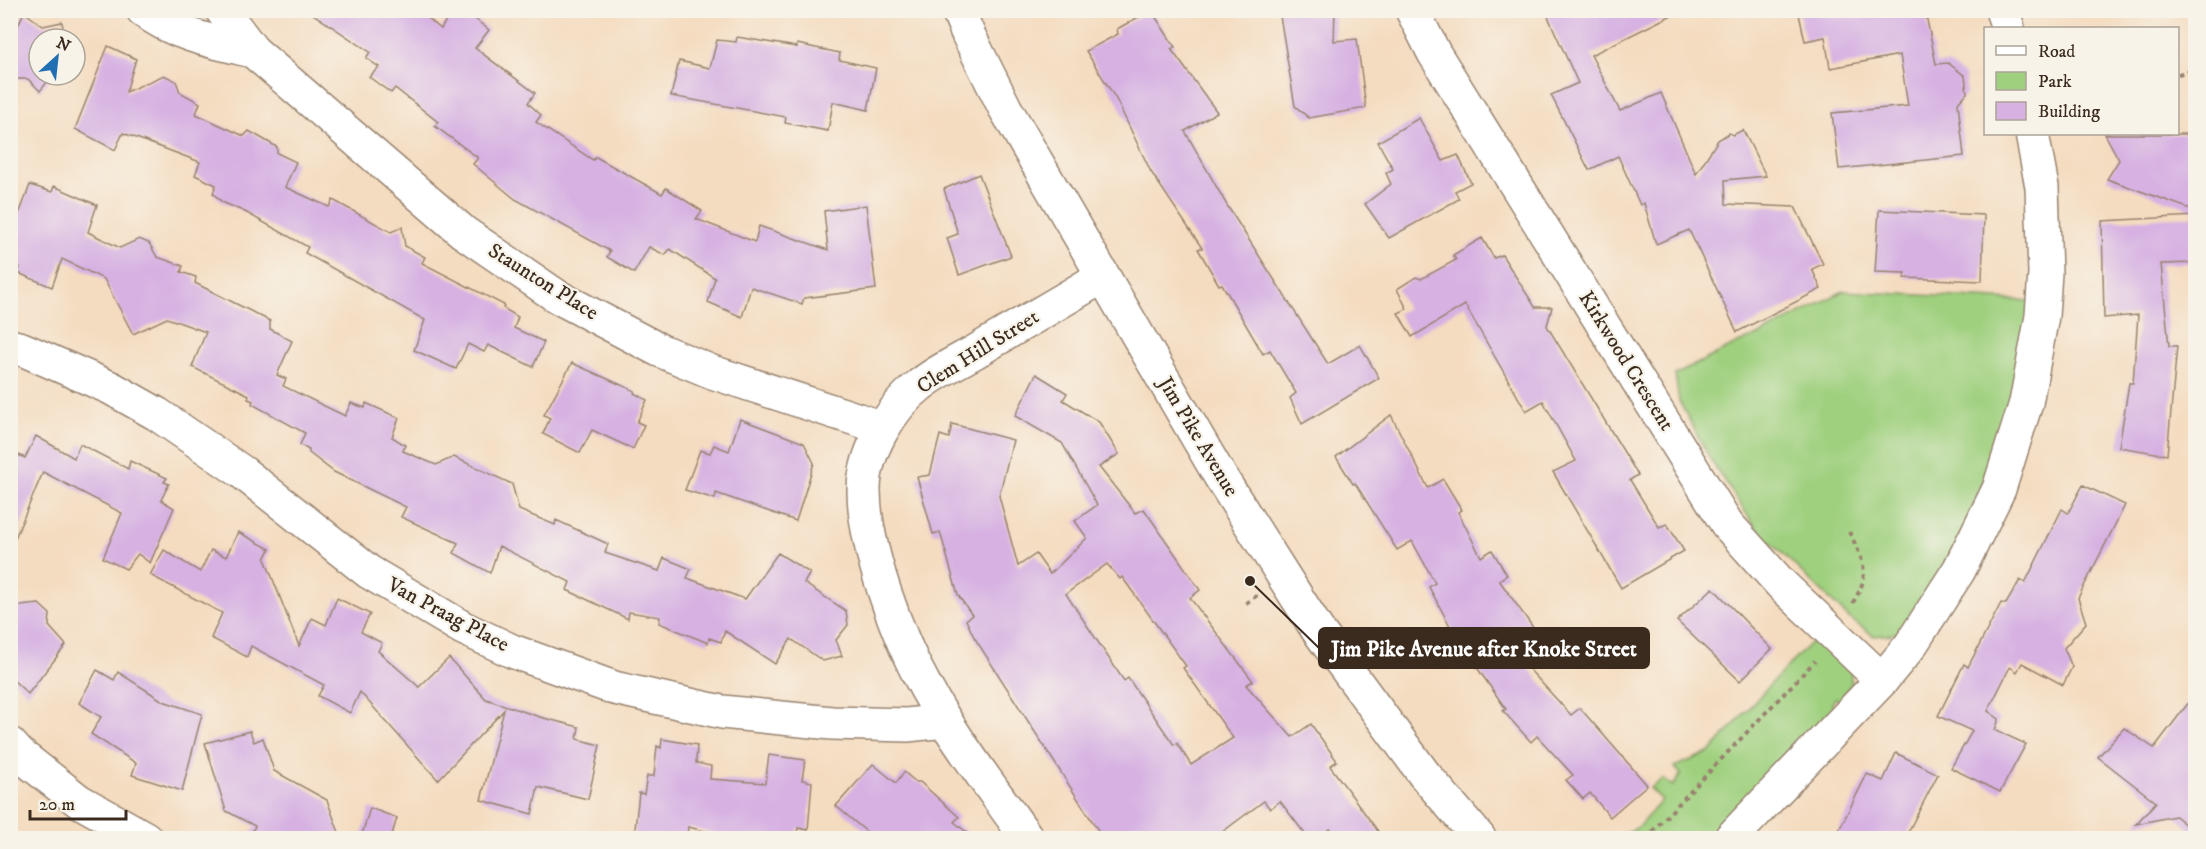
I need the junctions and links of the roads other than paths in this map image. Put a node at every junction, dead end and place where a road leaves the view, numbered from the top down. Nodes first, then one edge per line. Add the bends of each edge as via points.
1 (222, 10) edge
2 (958, 10) edge
3 (1412, 10) edge
4 (2002, 10) edge
5 (150, 13) edge
6 (2008, 27) edge
7 (253, 51) junction
8 (2032, 135) edge
9 (1103, 276) junction
10 (10, 346) edge
11 (881, 430) junction
12 (1882, 680) junction
13 (945, 721) junction
14 (10, 744) edge
15 (145, 838) edge
16 (1027, 838) edge
17 (1479, 838) edge
18 (1731, 838) edge

1 - 7 street, Staunton Place
2 - 9 street, Jim Pike Avenue via 1005,108
3 - 12 street, Kirkwood Crescent via 1434,53 1727,524 1781,584
4 - 6 street
5 - 7 street, Staunton Place via 191,36
7 - 11 street, Staunton Place via 463,232 558,297 659,350 712,372
8 - 12 street via 2042,188 2045,273 2042,316 2026,403 1999,489 1959,570 1910,646
9 - 11 street, Clem Hill Street via 919,385
9 - 17 street, Jim Pike Avenue via 1220,476 1317,629 1424,774
10 - 13 street, Van Praag Place via 111,388 157,414 242,472 369,572 463,628 512,651 614,688 722,712 832,723 907,725
11 - 13 street, Clem Hill Street via 864,488 867,526 890,609 924,686
12 - 18 street
13 - 16 street, Clem Hill Street
14 - 15 street via 80,801

